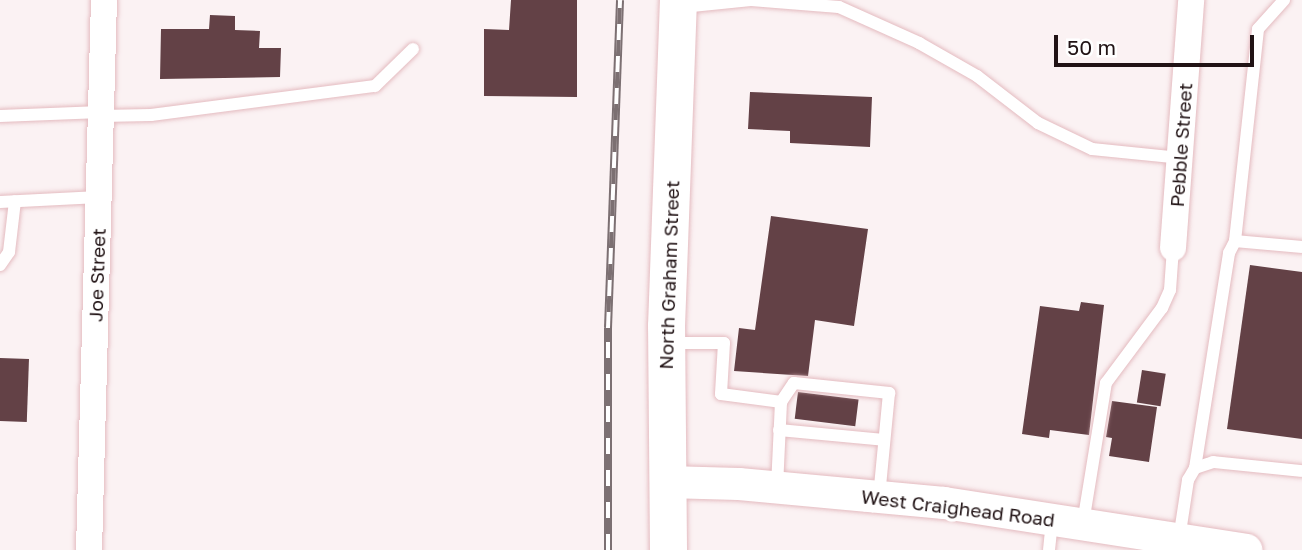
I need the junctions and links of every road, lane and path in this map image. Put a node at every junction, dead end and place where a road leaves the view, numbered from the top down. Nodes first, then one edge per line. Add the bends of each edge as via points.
1 (104, 0) edge
2 (751, 0) edge
3 (1191, 0) edge
4 (1284, 0) edge
5 (678, 4) edge
6 (413, 49) dead end
7 (101, 114) junction
8 (0, 116) edge
9 (1181, 158) junction
10 (99, 197) junction
11 (15, 201) junction
12 (0, 202) edge
13 (1235, 241) junction
14 (1302, 247) edge
15 (1173, 248) joint
16 (0, 265) edge
17 (666, 343) junction
18 (781, 402) junction
19 (779, 430) junction
20 (884, 440) junction
21 (1195, 468) junction
22 (1302, 471) edge
23 (667, 482) junction
24 (777, 487) junction
25 (879, 497) junction
26 (1061, 532) edge
27 (1178, 541) junction
28 (89, 550) edge
29 (668, 550) edge
30 (1246, 550) edge

1 - 7 street, Joe Street
2 - 5 lane
2 - 9 lane via 839,7 919,43 977,76 1038,122 1092,149
3 - 9 street, Pebble Street
4 - 13 lane via 1258,29
5 - 17 main road, North Graham Street
6 - 7 lane via 375,86 151,115
7 - 8 lane
7 - 10 street, Joe Street
9 - 15 street, Pebble Street
10 - 11 lane
10 - 28 street, Joe Street
11 - 12 lane
11 - 16 lane via 9,252
13 - 14 lane
13 - 21 lane via 1229,253
15 - 26 lane via 1170,290 1162,309 1106,383
17 - 18 lane via 724,343 721,394
17 - 23 main road, North Graham Street
18 - 19 lane
18 - 20 lane via 794,383 889,393
19 - 20 lane via 824,429
19 - 24 lane
20 - 25 lane
21 - 22 lane via 1213,462
21 - 27 lane via 1188,480
23 - 24 street, West Craighead Road
23 - 29 main road, North Graham Street
24 - 25 street, West Craighead Road
25 - 26 street, West Craighead Road
26 - 27 street, West Craighead Road
27 - 30 street, West Craighead Road

